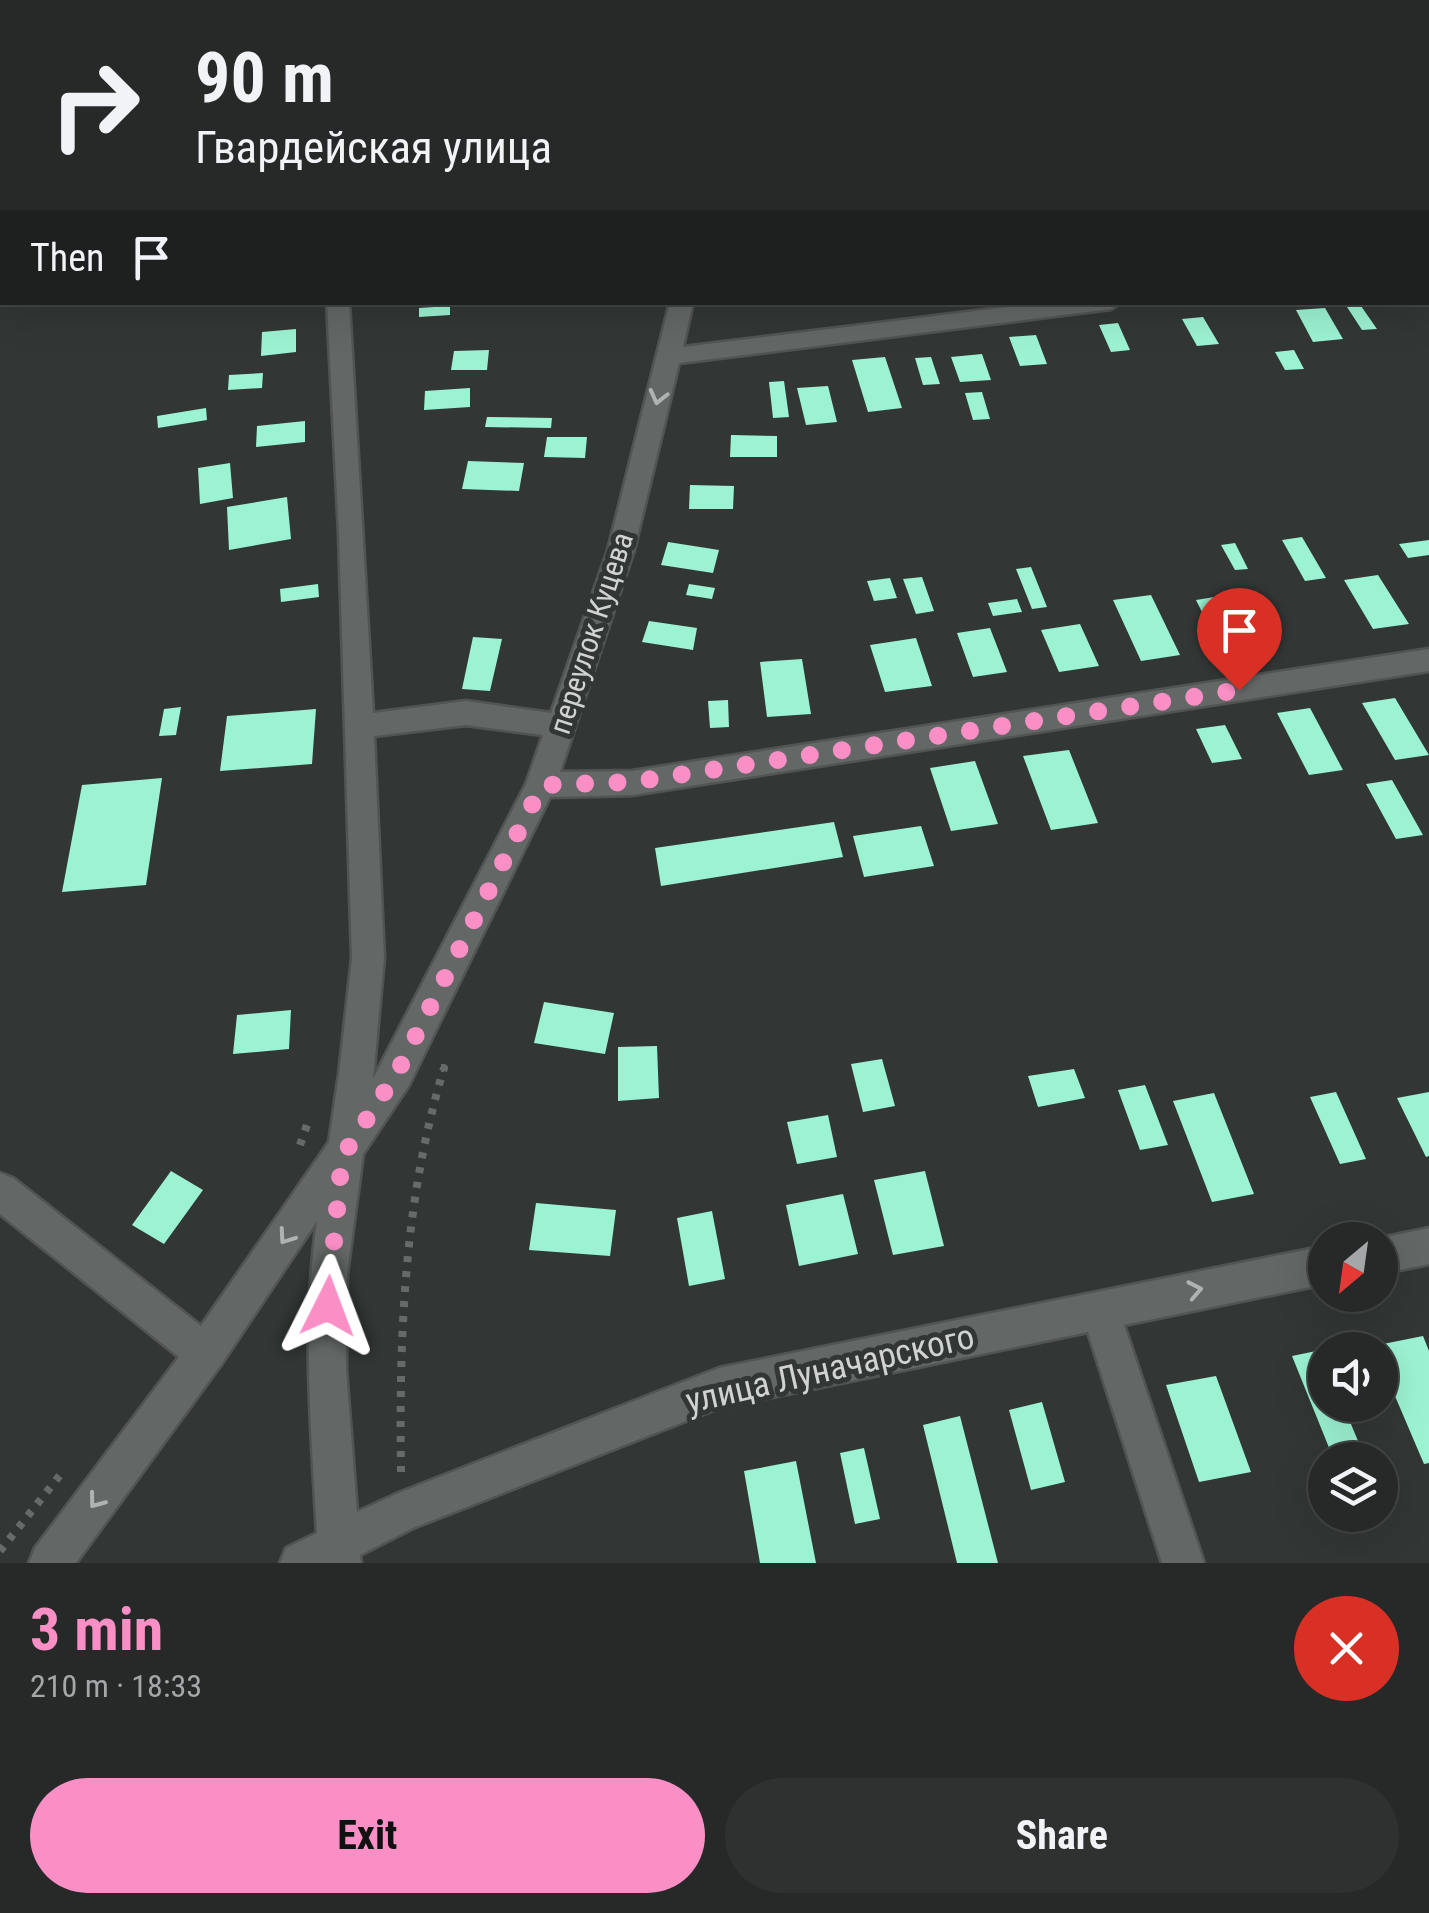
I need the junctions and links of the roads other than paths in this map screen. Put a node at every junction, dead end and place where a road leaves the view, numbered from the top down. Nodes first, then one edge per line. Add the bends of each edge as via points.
1 (338, 305) edge
2 (681, 305) edge
3 (1087, 305) edge
4 (667, 357) junction
5 (1429, 660) edge
6 (360, 726) junction
7 (562, 726) junction
8 (542, 785) junction
9 (342, 1157) junction
10 (0, 1191) edge
11 (1429, 1246) edge
12 (1398, 1252) edge
13 (1308, 1269) edge
14 (1099, 1308) junction
15 (206, 1352) junction
16 (340, 1553) edge
17 (50, 1563) edge
18 (301, 1563) edge
19 (1183, 1563) edge

1 - 6 street, переулок Куцева
2 - 4 street, переулок Куцева
3 - 4 street
4 -> 7 street, переулок Куцева via 621,550
5 - 8 street via 632,782
6 - 7 street via 466,713
6 - 9 street, переулок Куцева via 368,958
7 - 8 street, переулок Куцева
8 - 9 street, переулок Куцева via 397,1073
9 -> 15 street
9 - 16 street, переулок Куцева via 328,1274 327,1369
10 - 15 street
11 - 12 street
14 -> 13 street, улица Луначарского
14 - 16 street, улица Луначарского via 719,1388 401,1512
14 - 19 street
15 -> 17 street
16 - 18 street, улица Луначарского

